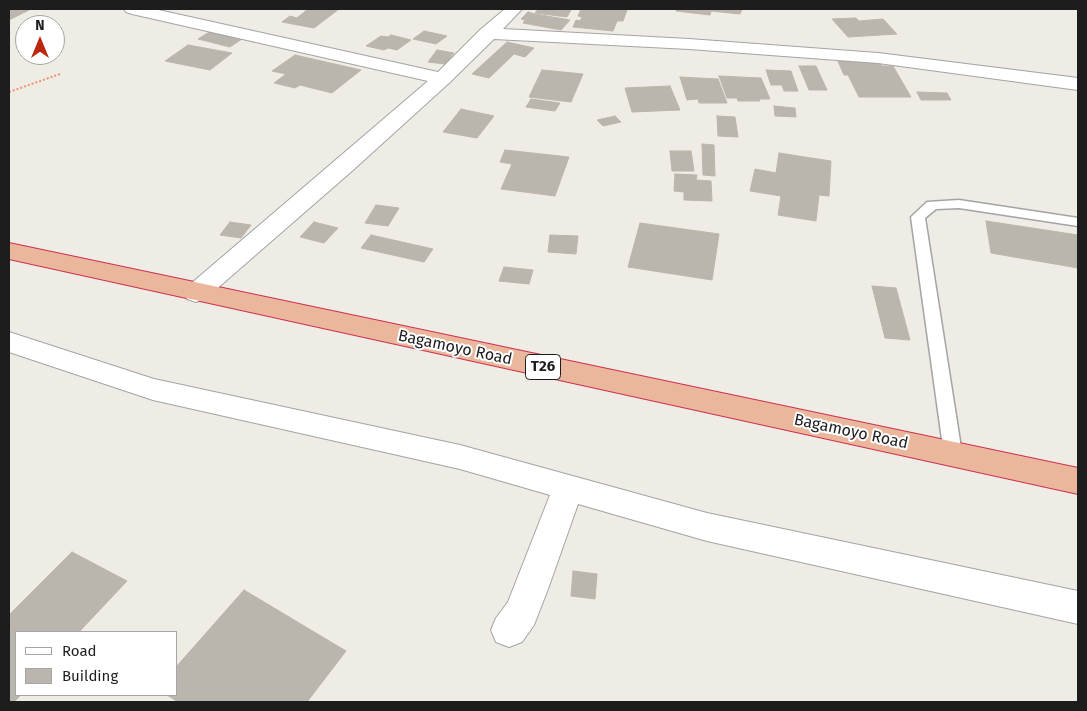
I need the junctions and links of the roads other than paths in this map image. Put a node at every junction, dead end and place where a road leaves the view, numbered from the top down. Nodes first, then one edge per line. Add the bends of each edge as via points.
1 (132, 9) edge
2 (514, 9) edge
3 (487, 33) junction
4 (442, 79) junction
5 (1078, 84) edge
6 (1078, 222) edge
7 (9, 251) edge
8 (196, 293) junction
9 (9, 342) edge
10 (953, 454) junction
11 (1078, 481) edge
12 (570, 488) junction
13 (1078, 608) edge
14 (509, 630) dead end

1 - 4 street
2 - 3 street
3 - 4 street
3 - 5 street via 878,58
4 - 8 street
6 - 10 lane via 959,204 932,205 918,217
7 - 8 highway, Bagamoyo Road / T26
8 - 10 highway, Bagamoyo Road / T26
9 - 12 street via 153,389 460,457
10 - 11 highway, Bagamoyo Road / T26
12 - 13 street via 707,527
12 - 14 street via 521,613

